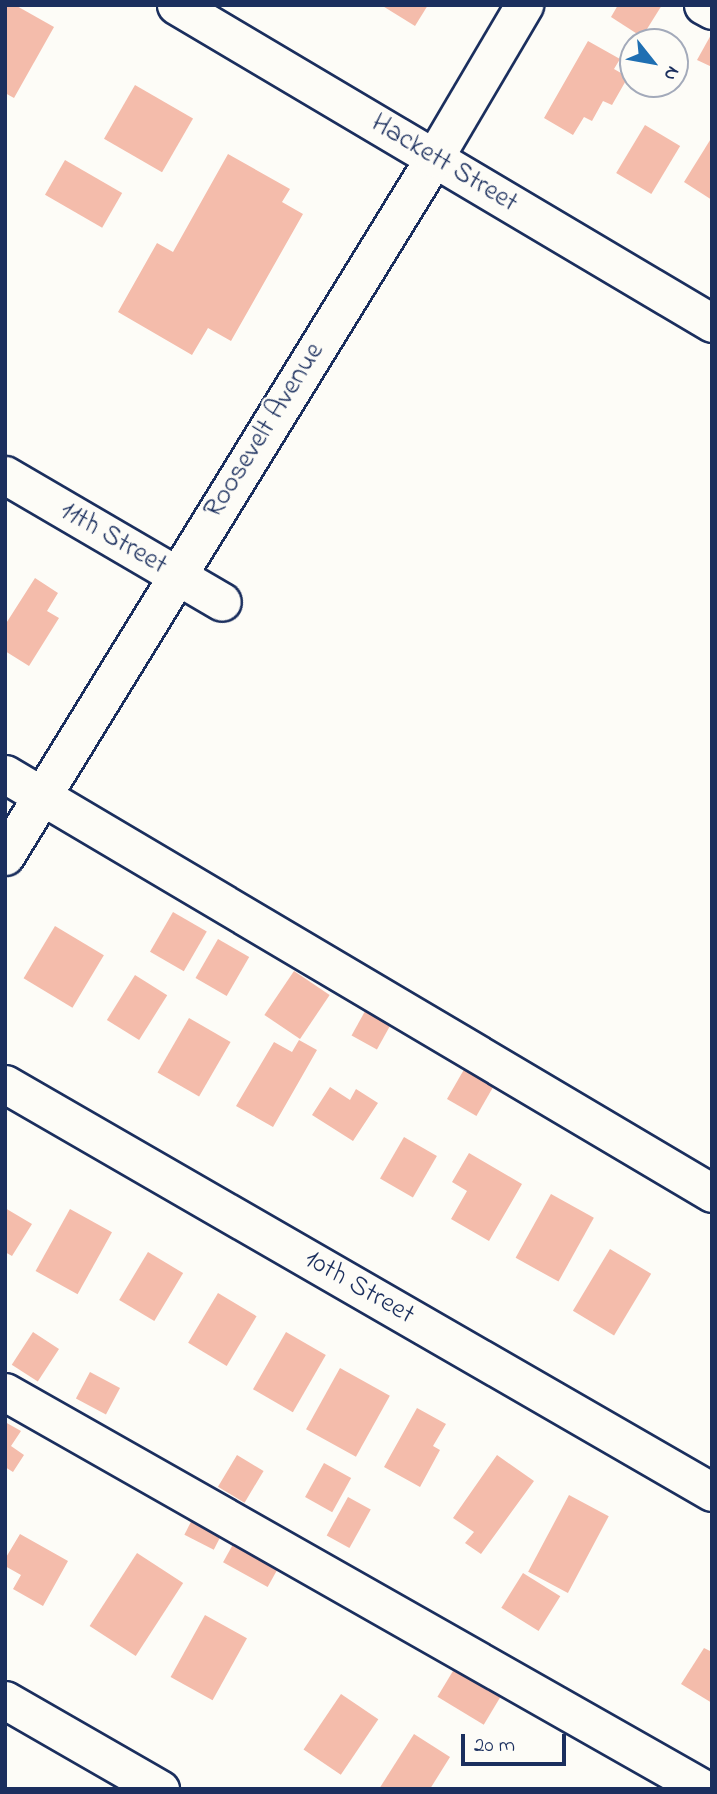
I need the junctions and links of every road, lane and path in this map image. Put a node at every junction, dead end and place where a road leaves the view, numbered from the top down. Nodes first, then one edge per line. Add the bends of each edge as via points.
1 (176, 5) edge
2 (524, 5) edge
3 (703, 5) edge
4 (712, 10) edge
5 (434, 158) junction
6 (712, 323) edge
7 (5, 475) edge
8 (176, 575) junction
9 (222, 602) dead end
10 (5, 774) edge
11 (42, 795) junction
12 (5, 856) edge
13 (5, 1084) edge
14 (712, 1193) edge
15 (5, 1392) edge
16 (712, 1492) edge
17 (5, 1700) edge
18 (160, 1789) edge
19 (704, 1789) edge

1 - 5 street, Hackett Street
2 - 5 street, Roosevelt Avenue
3 - 4 street
5 - 6 street, Hackett Street
5 - 8 street, Roosevelt Avenue
7 - 8 street, 11th Street
8 - 9 street, 11th Street
8 - 11 street, Roosevelt Avenue
10 - 11 street
11 - 12 street, Roosevelt Avenue
11 - 14 street
13 - 16 street, 10th Street
15 - 19 street
17 - 18 street

